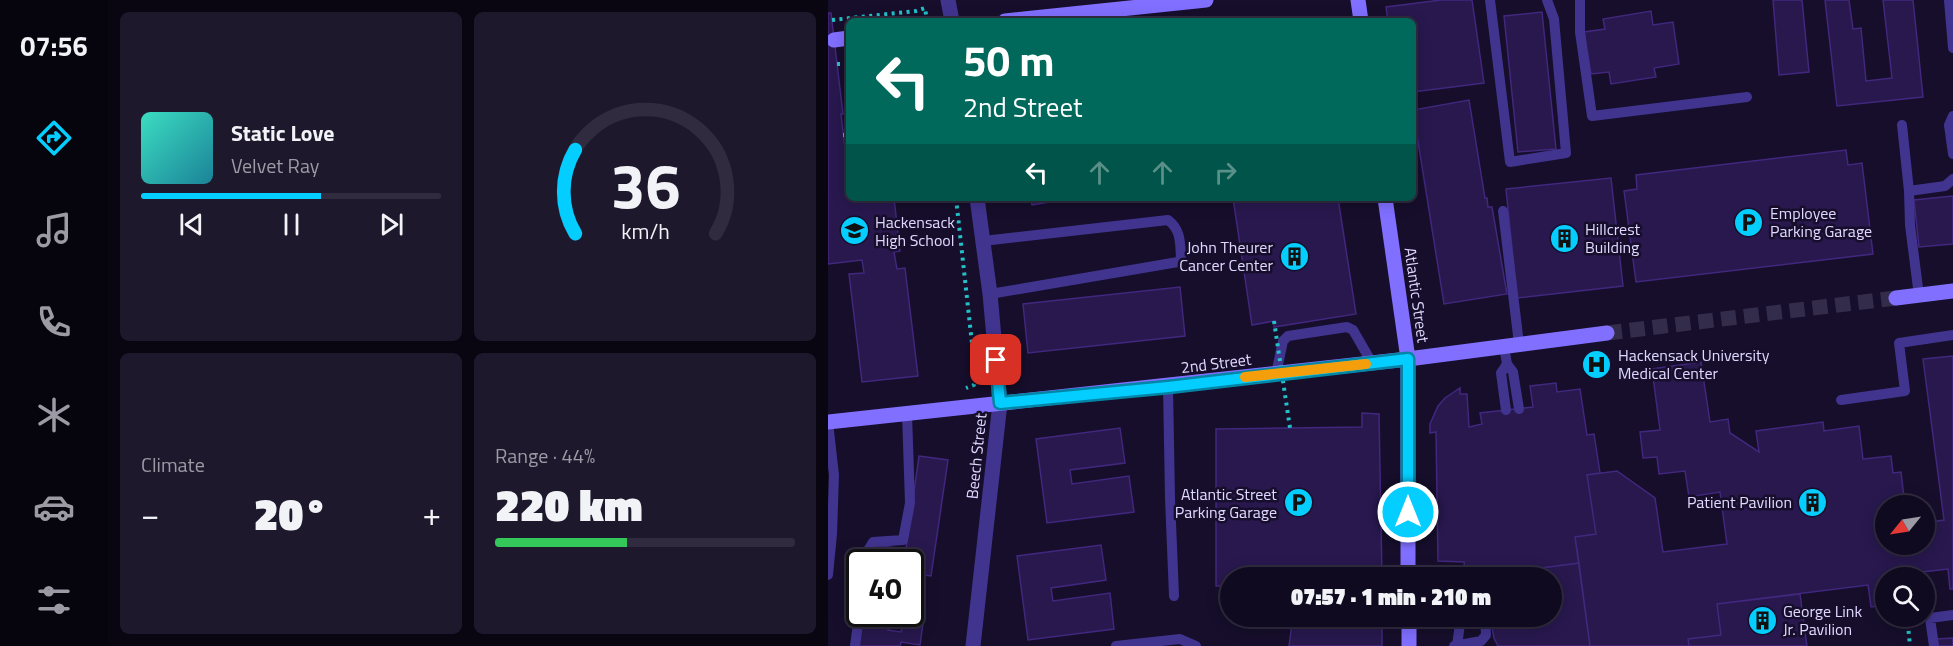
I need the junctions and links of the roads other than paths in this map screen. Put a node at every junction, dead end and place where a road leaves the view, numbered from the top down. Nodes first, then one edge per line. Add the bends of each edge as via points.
1 (948, 0) edge
2 (1206, 0) edge
3 (1358, 0) edge
4 (1490, 0) edge
5 (1547, 0) edge
6 (1580, 0) edge
7 (1949, 0) edge
8 (951, 18) edge
9 (1034, 18) edge
10 (1360, 18) edge
11 (1953, 48) edge
12 (1747, 97) dead end
13 (1953, 116) edge
14 (1902, 125) dead end
15 (1953, 154) edge
16 (1950, 184) edge
17 (1909, 191) junction
18 (977, 201) edge
19 (1385, 201) edge
20 (1503, 211) dead end
21 (983, 241) junction
22 (1953, 291) edge
23 (990, 294) junction
24 (1919, 296) junction
25 (1896, 298) tunnel mouth
26 (1607, 333) tunnel mouth
27 (1953, 335) edge
28 (1512, 345) junction
29 (1408, 359) junction
30 (1372, 363) junction
31 (1507, 364) junction
32 (1276, 374) junction
33 (1168, 387) junction
34 (1841, 400) dead end
35 (1000, 403) junction
36 (1519, 409) dead end
37 (1506, 410) dead end
38 (907, 414) junction
39 (828, 422) edge
40 (869, 549) edge
41 (1408, 567) edge
42 (828, 575) edge
43 (1174, 596) dead end
44 (1953, 615) edge
45 (858, 627) edge
46 (1408, 627) edge
47 (1459, 627) edge
48 (1486, 627) edge
49 (855, 646) edge
50 (973, 646) edge
51 (1116, 646) edge
52 (1196, 646) edge
53 (1409, 646) edge
54 (1456, 646) edge
55 (1934, 646) edge

1 - 8 street
2 - 9 street
3 - 10 street
4 - 5 lane via 1510,162 1566,153 1554,19
6 - 12 lane via 1580,32 1592,116
7 - 11 lane
13 - 15 lane via 1949,125
14 - 17 lane
16 - 17 lane
17 - 24 lane
18 - 21 street, Beech Street
19 - 29 street, Atlantic Street
20 - 28 lane
21 - 23 street, Beech Street
21 - 23 lane via 1157,220 1168,220 1179,232 1178,262
22 - 24 street
23 - 35 street, Beech Street
24 - 25 street
26 - 28 street, 2nd Street
27 - 34 lane via 1899,343 1905,391
28 - 29 street, 2nd Street
28 - 31 lane
29 - 30 street, 2nd Street
29 - 41 street, Atlantic Street
30 - 32 street, 2nd Street
30 - 32 lane via 1360,340 1347,327 1288,336 1283,341
31 - 36 lane via 1513,372
31 - 37 lane via 1502,373
32 - 33 street, 2nd Street
33 - 35 street, 2nd Street
33 - 43 lane
35 - 38 street, 2nd Street
35 - 50 street, Beech Street
38 - 39 street, 2nd Street
38 - 40 lane via 910,503 903,540 873,542
39 - 42 lane via 834,475
44 - 55 lane via 1930,618
45 - 49 lane
46 - 53 street
47 - 54 lane
48 - 54 lane via 1481,641
51 - 52 lane via 1180,639

